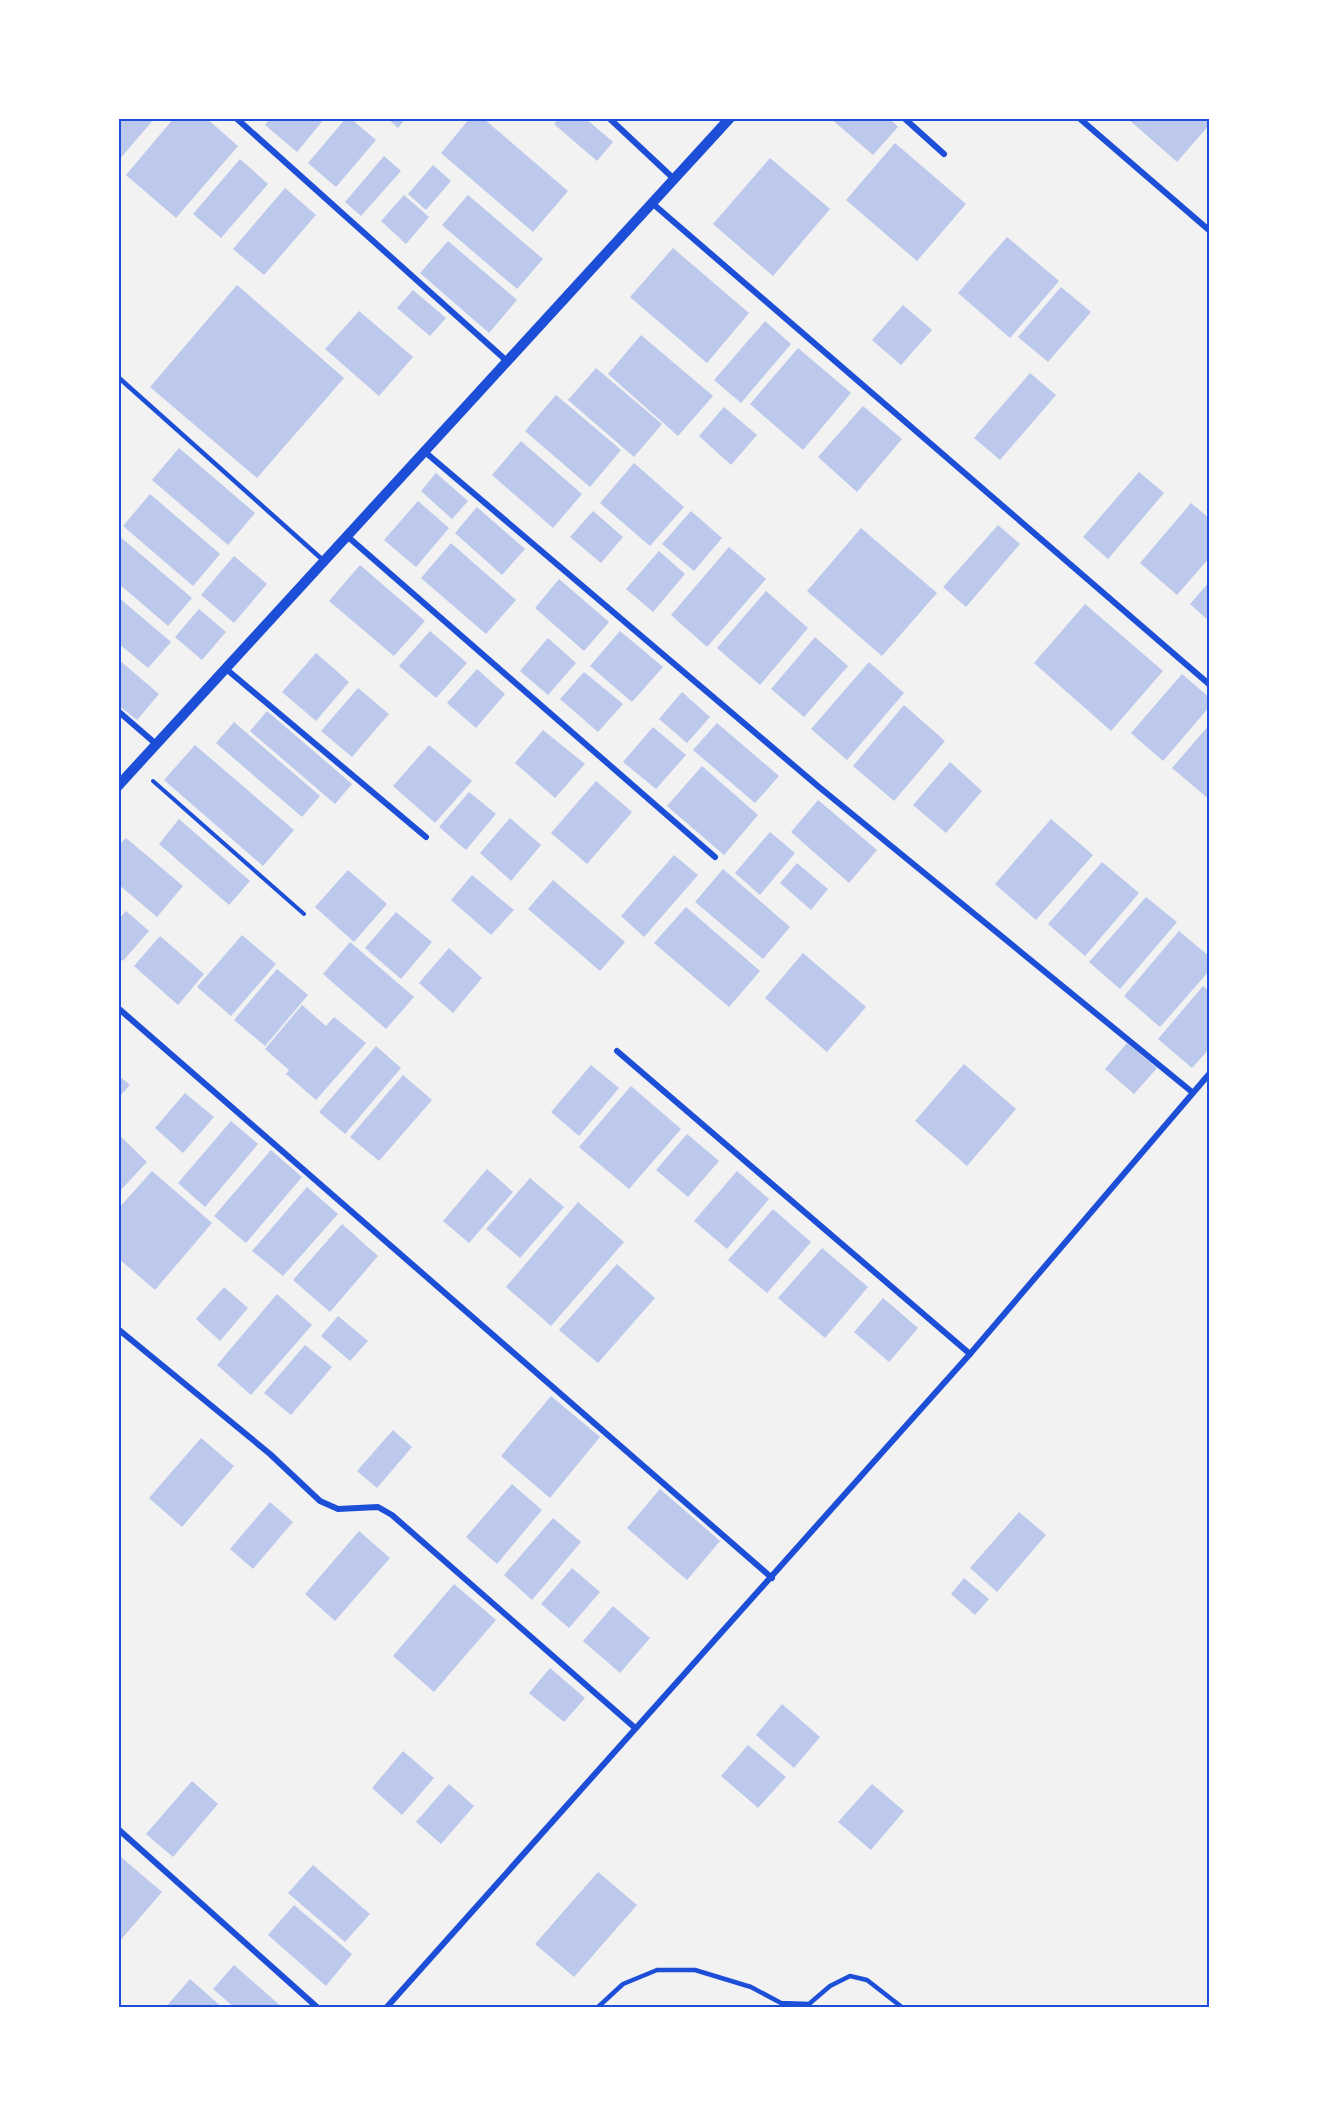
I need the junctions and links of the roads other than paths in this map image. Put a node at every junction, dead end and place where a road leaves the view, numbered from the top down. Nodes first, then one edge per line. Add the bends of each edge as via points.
1 (236, 118) edge
2 (609, 118) edge
3 (730, 118) edge
4 (904, 118) edge
5 (1079, 118) edge
6 (944, 154) dead end
7 (674, 178) junction
8 (651, 202) junction
9 (1209, 231) edge
10 (508, 362) junction
11 (118, 377) edge
12 (425, 452) junction
13 (347, 536) junction
14 (324, 561) junction
15 (225, 668) junction
16 (1209, 685) edge
17 (118, 711) edge
18 (156, 744) junction
19 (118, 786) edge
20 (426, 837) dead end
21 (715, 857) dead end
22 (118, 1008) edge
23 (618, 1051) dead end
24 (1209, 1073) edge
25 (1192, 1092) junction
26 (118, 1329) edge
27 (970, 1354) junction
28 (772, 1578) junction
29 (634, 1727) junction
30 (118, 1830) edge
31 (318, 2007) edge
32 (386, 2007) edge
33 (597, 2007) edge
34 (903, 2007) edge

1 - 10 street
2 - 7 street
3 - 7 street
4 - 6 street
5 - 9 street
7 - 8 street
8 - 10 street
8 - 16 street
10 - 12 street
11 - 14 lane
12 - 13 street
12 - 25 street via 810,779
13 - 14 street
13 - 21 street
14 - 15 street
15 - 18 street
15 - 20 street
17 - 18 street
18 - 19 street
22 - 28 street
23 - 27 street
24 - 25 street
25 - 27 street
26 - 29 street via 270,1454 320,1502 338,1509 378,1507 392,1515
27 - 28 street
28 - 29 street
29 - 32 street
30 - 31 street
33 - 34 lane via 623,1984 657,1970 695,1970 751,1987 781,2002 809,2004 830,1986 850,1976 867,1980

